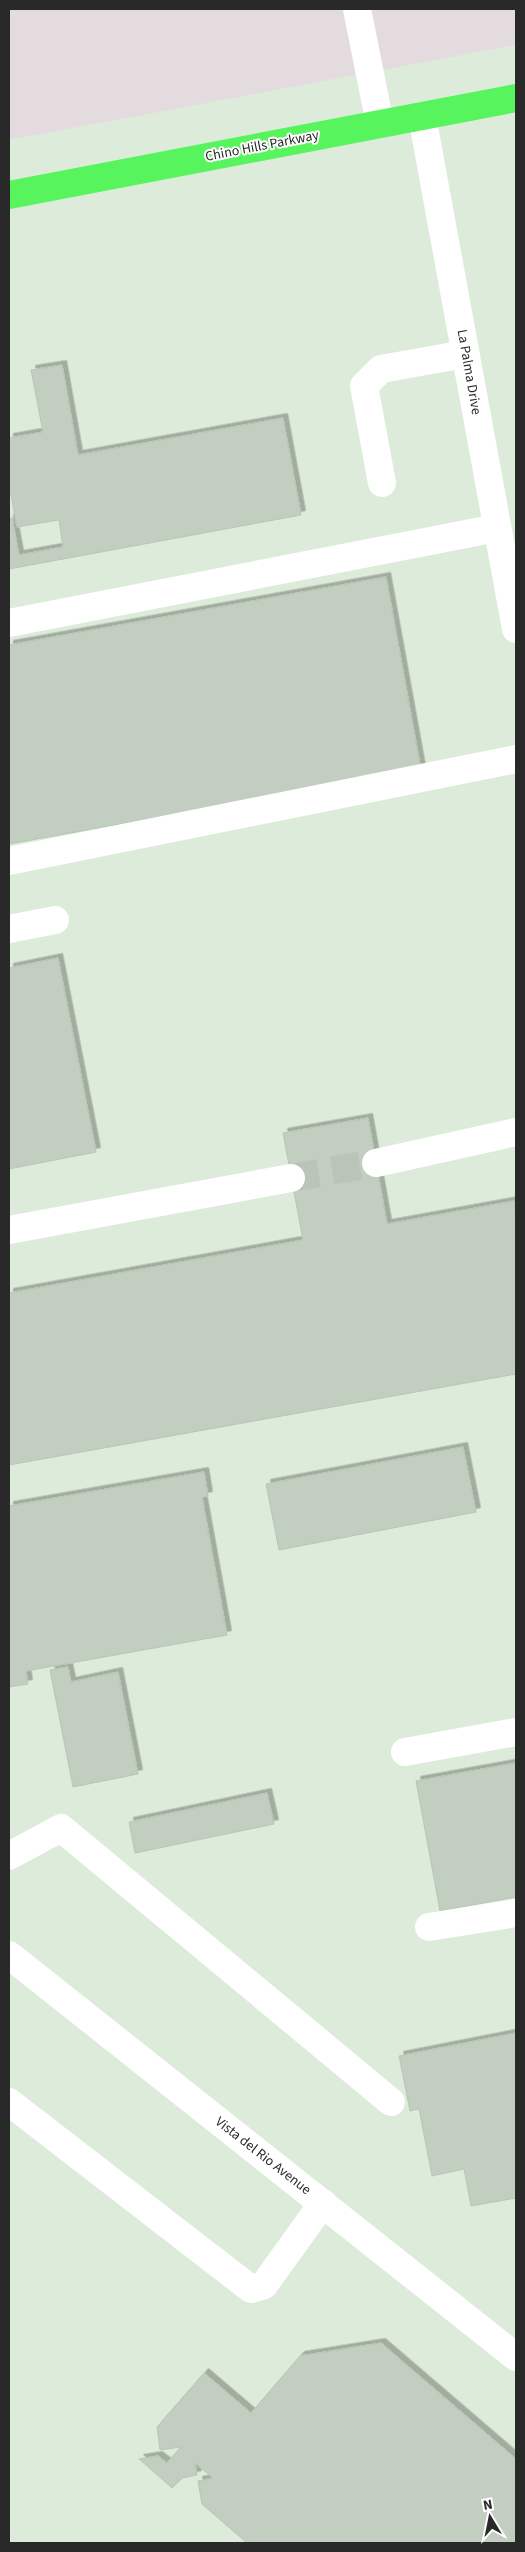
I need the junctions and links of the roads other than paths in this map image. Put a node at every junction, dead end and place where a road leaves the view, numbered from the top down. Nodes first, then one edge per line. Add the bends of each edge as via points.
1 (357, 9) edge
2 (516, 98) edge
3 (422, 116) junction
4 (380, 124) junction
5 (9, 195) edge
6 (465, 354) junction
7 (382, 483) dead end
8 (505, 543) edge
9 (9, 623) edge
10 (516, 629) edge
11 (516, 759) edge
12 (9, 861) edge
13 (55, 920) dead end
14 (9, 929) edge
15 (516, 1132) edge
16 (376, 1163) tunnel mouth
17 (291, 1178) tunnel mouth
18 (9, 1230) edge
19 (516, 1732) edge
20 (404, 1752) dead end
21 (9, 1856) edge
22 (516, 1913) edge
23 (429, 1927) dead end
24 (9, 1955) edge
25 (9, 2102) edge
26 (391, 2102) dead end
27 (323, 2203) junction
28 (516, 2356) edge

1 - 4 street
2 - 3 main road, Chino Hills Parkway
3 - 4 main road, Chino Hills Parkway
3 - 6 street, La Palma Drive
4 - 5 main road, Chino Hills Parkway
6 - 7 street via 381,368 364,386
6 - 8 street, La Palma Drive
8 - 9 street
8 - 10 street, La Palma Drive
11 - 12 street
13 - 14 street
15 - 16 street
17 - 18 street
19 - 20 street
21 - 26 street via 61,1828
22 - 23 street
24 - 27 street, Vista del Rio Avenue
25 - 27 street via 252,2289 264,2285
27 - 28 street, Vista del Rio Avenue

